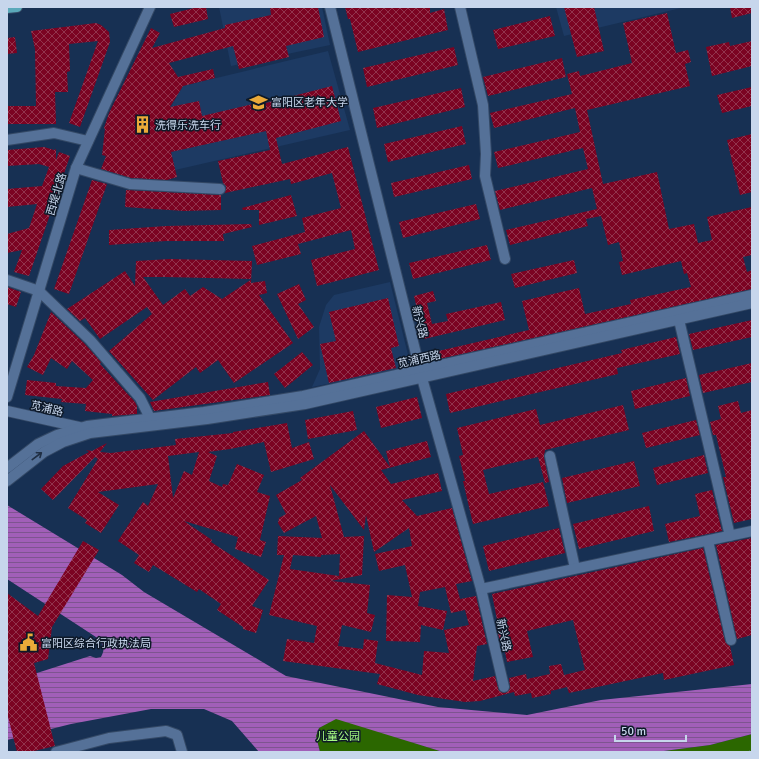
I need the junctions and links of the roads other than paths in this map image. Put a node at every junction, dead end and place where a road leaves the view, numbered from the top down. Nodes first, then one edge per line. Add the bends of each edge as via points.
1 (17, 7) edge
2 (150, 7) edge
3 (330, 7) edge
4 (460, 7) edge
5 (7, 8) edge
6 (7, 140) edge
7 (88, 141) junction
8 (76, 168) junction
9 (220, 189) dead end
10 (505, 259) dead end
11 (7, 280) edge
12 (39, 291) junction
13 (752, 295) edge
14 (752, 303) edge
15 (679, 320) junction
16 (421, 374) junction
17 (7, 397) edge
18 (7, 411) edge
19 (150, 418) junction
20 (86, 429) junction
21 (550, 456) dead end
22 (7, 468) edge
23 (7, 481) edge
24 (752, 531) edge
25 (730, 536) junction
26 (708, 541) junction
27 (575, 568) junction
28 (481, 588) junction
29 (731, 640) dead end
30 (504, 687) dead end
31 (56, 752) edge
32 (182, 752) edge

1 - 5 main road
2 - 7 street, 西堤北路
3 - 16 street, 新兴路
4 - 10 street via 484,105 485,176
6 - 7 street via 54,133
7 - 8 street, 西堤北路
8 - 9 street via 130,184
8 - 12 street, 西堤北路
11 - 12 street
12 - 17 street, 西堤北路
12 - 19 street via 110,362 140,398
13 - 16 street, 苋浦西路
14 - 15 street, 苋浦西路
15 - 16 street, 苋浦西路
15 - 25 street
16 - 19 street, 苋浦西路 via 303,396
16 - 20 street, 苋浦西路 via 305,404 207,419
16 - 28 street, 新兴路
18 - 20 street, 苋浦路
19 - 20 street, 苋浦西路
20 - 22 street via 57,435 38,444
23 -> 20 street via 44,452
21 - 27 street
24 - 25 street
25 - 26 street
26 - 27 street
26 - 29 street
27 - 28 street
28 - 30 street, 新兴路
31 - 32 street via 109,738 166,731 177,735

